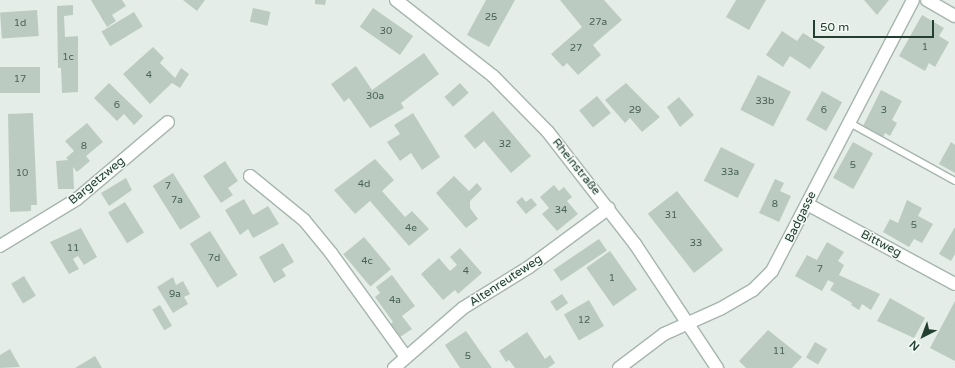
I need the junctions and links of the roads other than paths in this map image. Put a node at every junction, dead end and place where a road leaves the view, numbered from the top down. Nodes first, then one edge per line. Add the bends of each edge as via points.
1 (396, 0) edge
2 (913, 0) edge
3 (927, 0) edge
4 (955, 16) edge
5 (846, 121) junction
6 (168, 122) dead end
7 (250, 176) dead end
8 (955, 181) edge
9 (807, 204) junction
10 (609, 208) junction
11 (0, 246) edge
12 (955, 284) edge
13 (688, 324) junction
14 (406, 358) junction
15 (394, 368) edge
16 (619, 368) edge
17 (717, 368) edge

1 - 10 street, Rheinstraße via 493,76 548,132
2 - 5 street, Badgasse
3 - 4 street
5 - 8 lane
5 - 9 street, Badgasse
6 - 11 street, Bargetzweg via 78,200
7 - 14 street via 304,220
9 - 12 street, Bittweg
9 - 13 street, Badgasse via 772,271 753,290
10 - 13 street, Rheinstraße
10 - 14 street, Altenreuteweg via 529,267 463,308
13 - 16 street, Badgasse via 664,334
13 - 17 street, Rheinstraße
14 - 15 street, Altenreuteweg

